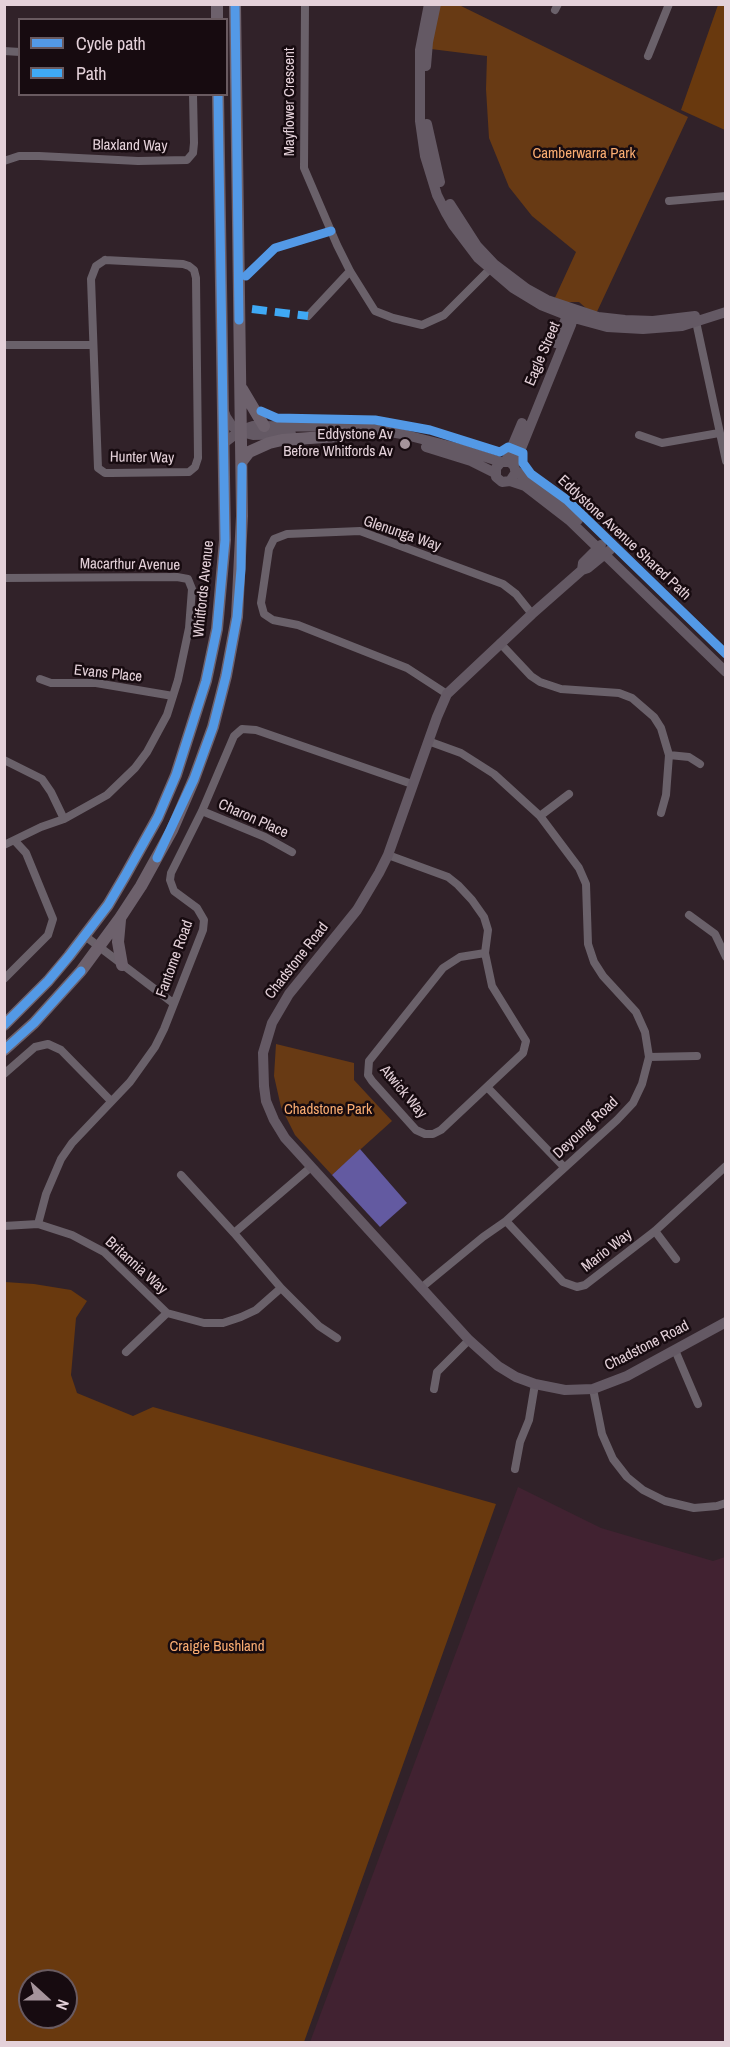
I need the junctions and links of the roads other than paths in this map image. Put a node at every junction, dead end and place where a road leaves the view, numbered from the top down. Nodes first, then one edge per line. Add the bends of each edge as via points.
1 (235, 4) edge
2 (305, 4) edge
3 (429, 4) edge
4 (436, 4) edge
5 (669, 4) edge
6 (648, 56) dead end
7 (193, 96) edge
8 (218, 96) edge
9 (4, 160) edge
10 (726, 196) edge
11 (669, 201) dead end
12 (492, 267) junction
13 (350, 271) junction
14 (726, 305) edge
15 (726, 312) edge
16 (572, 314) junction
17 (308, 316) dead end
18 (696, 319) junction
19 (4, 345) edge
20 (92, 345) junction
21 (240, 385) junction
22 (222, 406) junction
23 (264, 426) junction
24 (241, 431) junction
25 (342, 433) junction
26 (719, 433) junction
27 (639, 435) dead end
28 (224, 443) junction
29 (726, 460) edge
30 (242, 461) junction
31 (509, 465) junction
32 (495, 474) junction
33 (510, 481) junction
34 (604, 549) junction
35 (4, 578) edge
36 (532, 614) junction
37 (500, 643) junction
38 (726, 663) edge
39 (726, 672) edge
40 (40, 679) dead end
41 (447, 694) junction
42 (173, 696) junction
43 (428, 741) junction
44 (669, 755) junction
45 (4, 760) edge
46 (700, 764) dead end
47 (412, 784) junction
48 (569, 794) dead end
49 (202, 812) junction
50 (661, 813) dead end
51 (540, 816) junction
52 (64, 819) junction
53 (15, 840) junction
54 (4, 845) edge
55 (292, 852) dead end
56 (388, 855) junction
57 (689, 915) dead end
58 (120, 918) junction
59 (85, 936) junction
60 (99, 948) junction
61 (485, 953) junction
62 (726, 957) edge
63 (122, 965) junction
64 (4, 979) edge
65 (173, 1003) junction
66 (4, 1025) edge
67 (4, 1050) edge
68 (697, 1056) dead end
69 (649, 1057) junction
70 (4, 1074) edge
71 (487, 1087) junction
72 (111, 1101) junction
73 (311, 1167) junction
74 (564, 1167) junction
75 (726, 1167) edge
76 (181, 1175) dead end
77 (506, 1221) junction
78 (38, 1224) junction
79 (4, 1226) edge
80 (655, 1231) junction
81 (234, 1233) junction
82 (676, 1259) dead end
83 (281, 1288) junction
84 (422, 1288) junction
85 (167, 1312) junction
86 (726, 1322) edge
87 (337, 1338) dead end
88 (469, 1340) junction
89 (675, 1350) junction
90 (126, 1352) dead end
91 (535, 1384) junction
92 (434, 1389) dead end
93 (593, 1389) junction
94 (698, 1404) dead end
95 (515, 1469) dead end
96 (726, 1503) edge

1 - 21 main road
2 - 13 street, Mayflower Crescent via 304,168
3 - 12 street via 420,50 425,156 437,195 453,225 478,258
4 - 12 street via 426,66 426,113 435,169 454,212
5 - 6 street
7 - 9 street, Blaxland Way via 194,143 187,160 19,156
8 - 22 main road, Whitfords Avenue
10 - 11 street
12 - 13 street, Mayflower Crescent via 444,315 422,325 375,311
12 - 16 street
13 - 17 street
14 - 18 street
15 - 18 street
16 - 18 street via 625,321
16 - 31 street, Eagle Street
18 - 26 street
19 - 20 street
20 - 20 street, Hunter Way via 98,468 105,473 189,472 195,467 198,451 194,270 183,264 105,260 96,266 91,279
21 - 23 main road
21 - 24 main road
22 - 24 street via 232,426
22 - 28 main road, Whitfords Avenue
23 - 24 street
23 - 31 street via 382,430
24 - 25 street via 253,435
24 - 28 street
24 - 30 main road
25 - 30 main road via 269,443 249,452
25 - 32 street via 414,443
26 - 27 street via 662,443
26 - 29 street
28 - 59 main road, Whitfords Avenue via 225,540 221,588 200,703 158,817 120,886
30 - 58 main road via 237,617 213,727 172,830
31 - 32 street via 496,468
31 - 33 street via 515,476
31 - 34 street via 552,497
32 - 33 street via 501,481
33 - 34 street via 534,492
34 - 36 street, Chadstone Road via 583,563 582,570
34 - 38 street
34 - 39 street
35 - 42 street, Macarthur Avenue via 188,579 192,589 189,628
36 - 37 street, Chadstone Road
36 - 41 street, Glenunga Way via 503,584 360,531 287,534 274,539 261,603 264,614 407,668
37 - 41 street, Chadstone Road
37 - 44 street via 540,682 561,689 619,693 632,698 654,717
40 - 42 street, Evans Place via 51,683 96,683
41 - 43 street, Chadstone Road
42 - 52 street, Macarthur Avenue via 160,730 135,768 107,795
43 - 47 street, Chadstone Road
43 - 51 street, Deyoung Road via 476,761
44 - 46 street via 689,757
44 - 50 street
45 - 52 street via 42,779
47 - 49 street, Fantome Road via 248,728 234,735
47 - 56 street, Chadstone Road
48 - 51 street
49 - 55 street, Charon Place
49 - 65 street, Fantome Road via 171,873 174,891 197,908 204,920
51 - 69 street, Deyoung Road via 579,868 586,884 588,944 594,962 636,1012 645,1032
52 - 53 street, Macarthur Avenue
53 - 54 street, Macarthur Avenue
53 - 64 street via 26,853 53,919 48,935
56 - 61 street, Atwick Way via 448,877 458,885 484,917 488,930
56 - 73 street, Chadstone Road via 357,910 279,1008 266,1037 266,1101 285,1138
57 - 62 street via 715,934
58 - 60 main road
58 - 63 main road via 118,942
59 - 60 street
59 - 66 main road, Whitfords Avenue
60 - 63 street
60 - 67 main road via 57,998
61 - 71 street, Atwick Way via 492,986 526,1041 523,1053
61 - 71 street, Atwick Way via 460,957 443,968 367,1068 372,1081 416,1130 425,1134 441,1130
63 - 65 street
65 - 72 street, Fantome Road via 155,1047
68 - 69 street
69 - 74 street, Deyoung Road via 633,1103
70 - 72 street via 35,1047 48,1044 61,1050
71 - 74 street
72 - 78 street, Fantome Road via 61,1159
73 - 81 street
73 - 84 street, Chadstone Road
74 - 77 street, Deyoung Road
75 - 80 street, Mario Way
76 - 81 street
77 - 80 street, Mario Way via 563,1282 577,1287 585,1285
77 - 84 street, Deyoung Road
78 - 79 street, Britannia Way
78 - 85 street, Britannia Way via 72,1235 104,1252
80 - 82 street
81 - 83 street
83 - 85 street, Britannia Way via 256,1310 223,1323 204,1323
83 - 87 street via 319,1326
84 - 88 street, Chadstone Road
85 - 90 street
86 - 89 street, Chadstone Road
88 - 91 street, Chadstone Road via 498,1366
88 - 92 street via 437,1372
89 - 93 street, Chadstone Road
89 - 94 street
91 - 93 street, Chadstone Road via 565,1390
91 - 95 street
93 - 96 street via 602,1434 613,1459 627,1477 665,1501 694,1508

